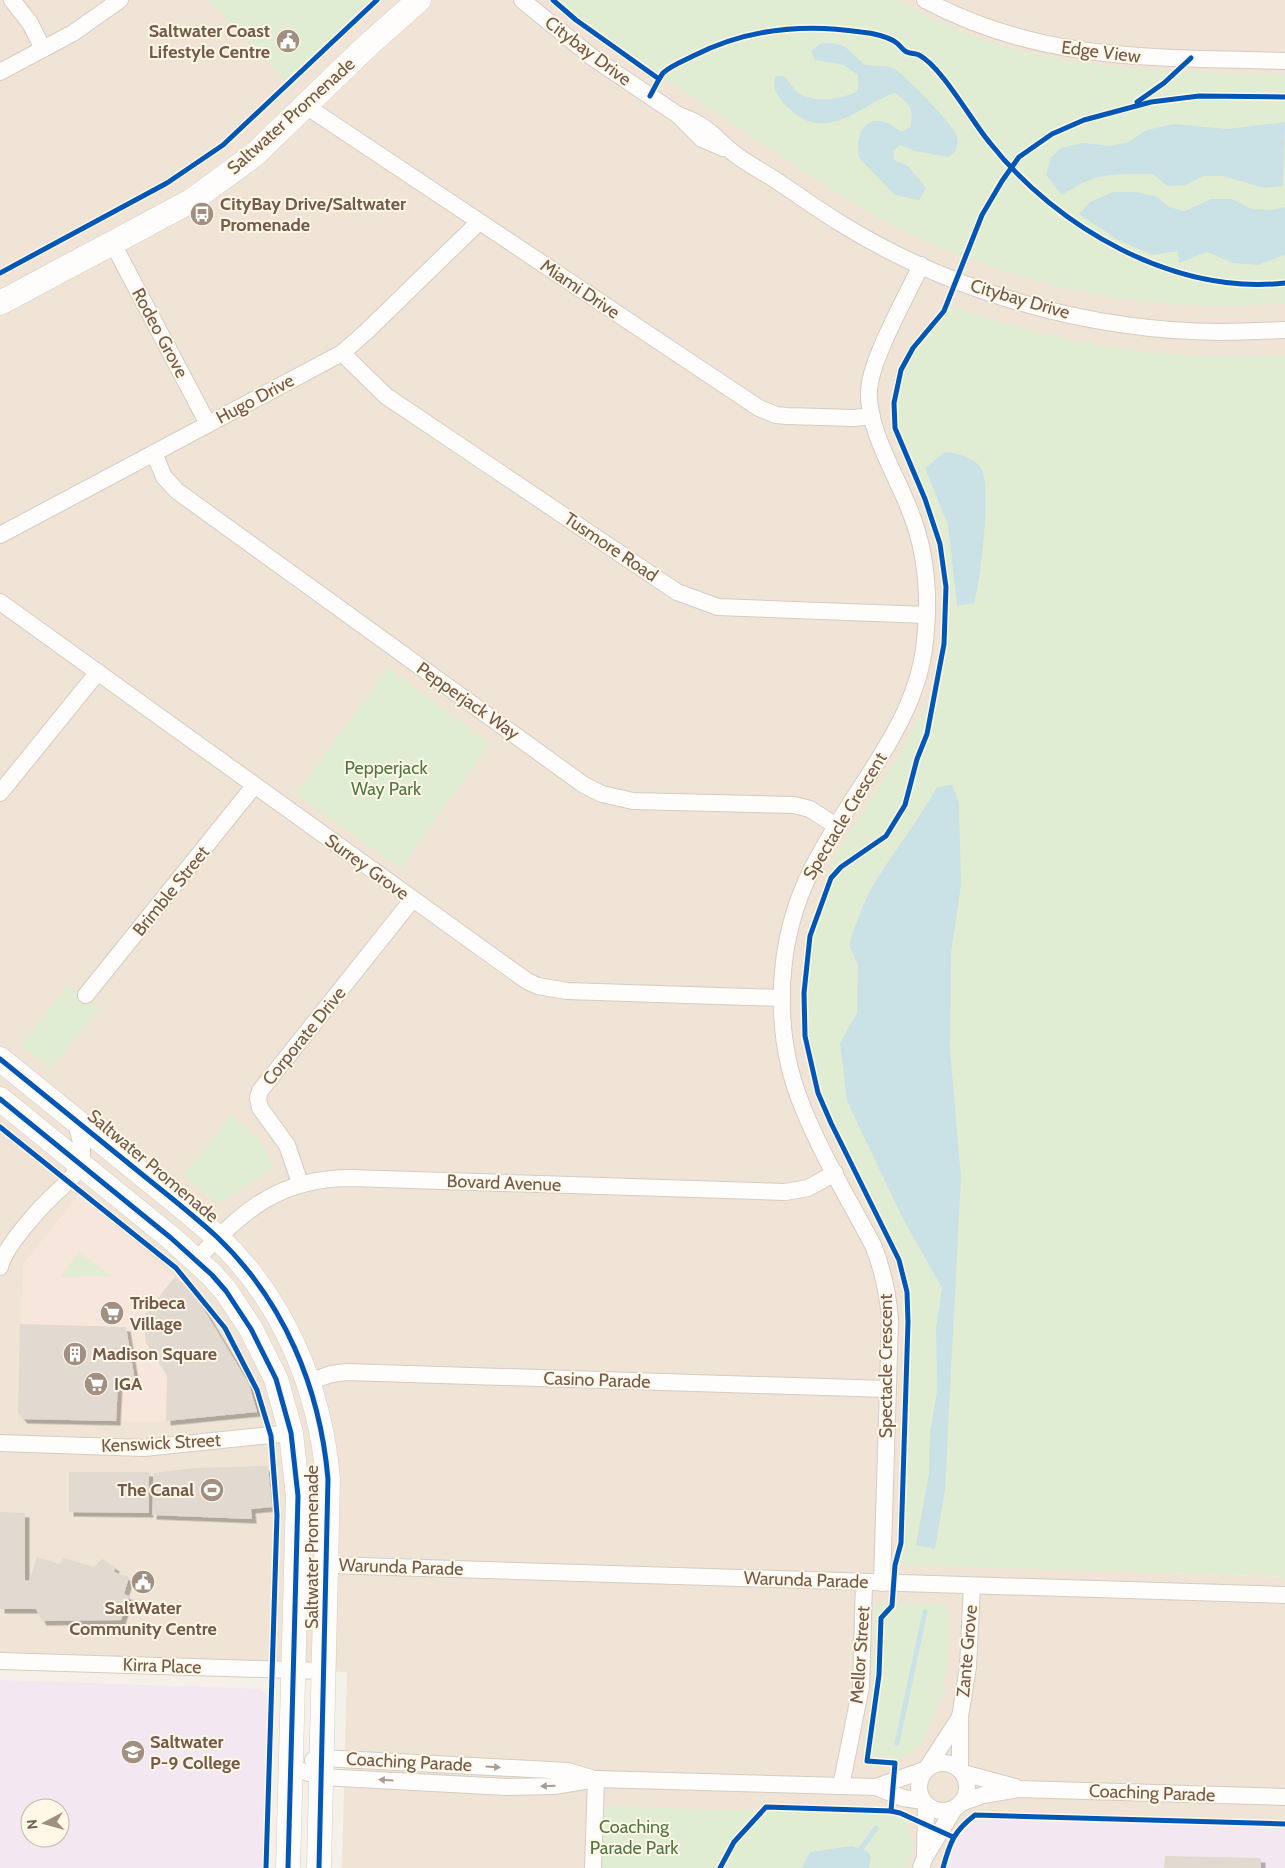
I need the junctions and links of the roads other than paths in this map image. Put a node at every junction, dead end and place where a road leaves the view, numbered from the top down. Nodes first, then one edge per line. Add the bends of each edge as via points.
1 (12, 0) edge
2 (120, 0) edge
3 (523, 0) edge
4 (926, 0) edge
5 (417, 1) edge
6 (43, 49) junction
7 (1285, 62) edge
8 (0, 72) edge
9 (306, 106) junction
10 (479, 222) junction
11 (112, 242) junction
12 (921, 264) junction
13 (0, 303) edge
14 (1285, 330) edge
15 (342, 353) junction
16 (872, 416) junction
17 (208, 424) junction
18 (154, 453) junction
19 (0, 535) edge
20 (0, 602) edge
21 (927, 615) junction
22 (98, 672) junction
23 (254, 786) junction
24 (0, 793) edge
25 (836, 826) junction
26 (412, 900) junction
27 (86, 995) dead end
28 (782, 998) junction
29 (0, 1059) edge
30 (0, 1099) edge
31 (75, 1119) junction
32 (76, 1160) junction
33 (835, 1173) junction
34 (300, 1183) junction
35 (218, 1237) junction
36 (196, 1260) junction
37 (0, 1267) edge
38 (309, 1382) junction
39 (887, 1389) junction
40 (291, 1433) junction
41 (0, 1443) edge
42 (328, 1565) junction
43 (864, 1582) junction
44 (882, 1583) junction
45 (972, 1586) junction
46 (1285, 1595) edge
47 (0, 1661) edge
48 (293, 1670) junction
49 (324, 1672) junction
50 (960, 1717) junction
51 (290, 1767) junction
52 (321, 1767) junction
53 (926, 1769) junction
54 (962, 1772) junction
55 (596, 1779) junction
56 (841, 1786) junction
57 (876, 1787) junction
58 (1019, 1788) junction
59 (1285, 1797) edge
60 (924, 1803) junction
61 (958, 1806) junction
62 (923, 1863) edge
63 (288, 1868) edge
64 (319, 1868) edge
65 (593, 1868) edge

1 - 6 street via 30,23
2 - 6 street via 91,22
3 - 12 street, Citybay Drive via 592,57 678,115 708,129 730,150 842,224
4 - 7 street, Edge View via 992,29 1078,51
5 - 9 street, Saltwater Promenade
6 - 8 street
9 - 10 street, Miami Drive
9 - 11 street, Saltwater Promenade via 254,155 191,201
10 - 15 street, Hugo Drive
10 - 16 street, Miami Drive via 759,408 787,416
11 - 13 street, Saltwater Promenade
11 - 17 street, Rodeo Grove
12 - 14 street, Citybay Drive via 984,290 1054,312 1203,331
12 - 16 street, Spectacle Crescent via 874,367 869,389
15 - 17 street, Hugo Drive
15 - 21 street, Tusmore Road via 386,396 677,592 718,607
16 - 21 street, Spectacle Crescent via 918,531 927,586
17 - 18 street, Hugo Drive
18 - 19 street, Hugo Drive
18 - 25 street, Pepperjack Way via 164,477 177,491 584,785 609,796 633,801 794,804 810,809
20 - 22 street, Surrey Grove
21 - 25 street, Spectacle Crescent via 923,658 905,714
22 - 23 street, Surrey Grove
22 - 24 street
23 - 26 street, Surrey Grove
23 - 27 street, Brimble Street
25 - 28 street, Spectacle Crescent via 812,869 795,912 785,958
26 - 28 street, Surrey Grove via 518,976 538,986 567,991
26 - 34 street, Corporate Drive via 260,1091 260,1108 287,1145
28 - 33 street, Spectacle Crescent via 787,1051 796,1090
29 - 31 street, Saltwater Promenade
30 - 32 street, Saltwater Promenade
31 - 32 street via 82,1142
31 - 35 street, Saltwater Promenade
32 - 36 street, Saltwater Promenade
32 - 37 street via 76,1175 8,1248
33 - 34 street, Bovard Avenue via 808,1188 784,1192 352,1178
33 - 39 street, Spectacle Crescent via 885,1278 890,1320
34 - 35 street, Bovard Avenue via 259,1202
35 - 36 street, Bovard Avenue
35 - 38 street, Saltwater Promenade via 251,1275 279,1315
36 - 40 street, Saltwater Promenade via 226,1291 251,1329 276,1380
38 - 39 street, Casino Parade via 346,1372
38 - 42 street, Saltwater Promenade via 327,1465
39 - 44 street, Spectacle Crescent
40 - 41 street, Kenswick Street via 144,1448
40 - 48 street, Saltwater Promenade via 298,1475
42 - 43 street, Warunda Parade
42 - 49 street, Saltwater Promenade
43 - 44 street, Warunda Parade
43 - 56 street, Mellor Street via 860,1687
44 - 45 street, Warunda Parade
45 - 46 street, Warunda Parade
45 - 50 street, Zante Grove via 968,1667
47 - 48 street, Kirra Place
48 - 49 street, Kirra Place
48 - 51 street, Saltwater Promenade
49 - 52 street, Saltwater Promenade
50 - 53 street, Zante Grove
50 - 54 street, Zante Grove
51 - 52 street, Coaching Parade
51 - 63 street, Saltwater Promenade
52 - 55 street, Coaching Parade via 507,1787 554,1786
52 - 64 street, Saltwater Promenade
53 - 54 street via 941,1762
53 - 57 street, Coaching Parade
53 - 60 street via 919,1782
54 - 58 street, Coaching Parade
54 - 61 street via 967,1789
55 - 56 street, Coaching Parade
55 - 65 street
56 - 57 street, Coaching Parade
57 - 60 street, Coaching Parade
58 - 59 street, Coaching Parade
58 - 61 street, Coaching Parade via 984,1795
60 - 61 street via 940,1811
60 - 62 street
61 - 62 street

